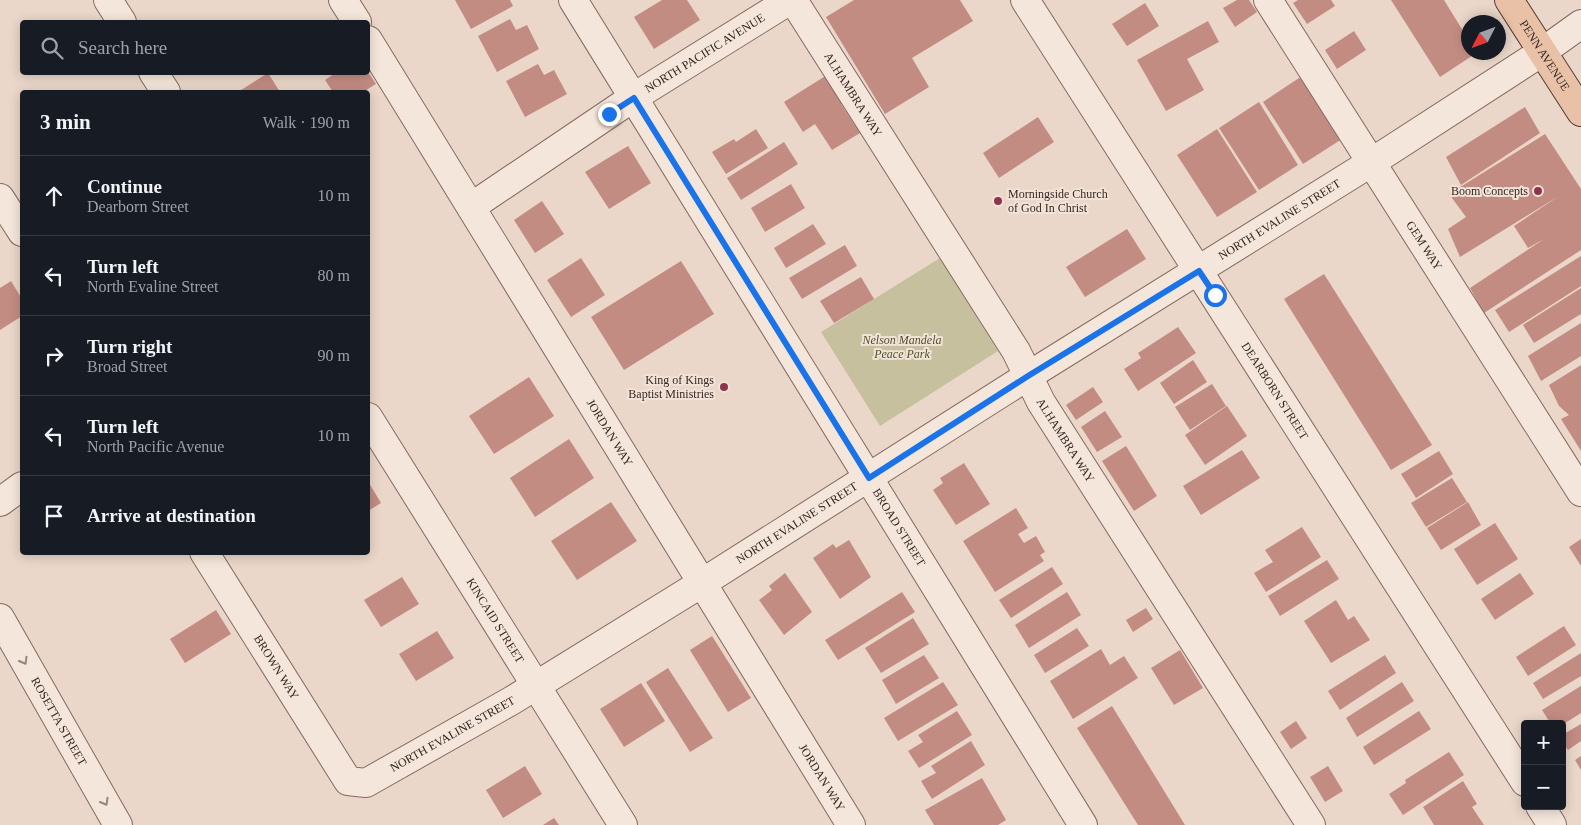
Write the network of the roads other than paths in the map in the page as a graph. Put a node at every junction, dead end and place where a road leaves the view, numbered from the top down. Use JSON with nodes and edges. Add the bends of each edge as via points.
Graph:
{"nodes":[{"id":1,"x":108,"y":0,"type":"edge"},
{"id":2,"x":343,"y":0,"type":"edge"},
{"id":3,"x":573,"y":0,"type":"edge"},
{"id":4,"x":792,"y":0,"type":"edge"},
{"id":5,"x":1025,"y":0,"type":"edge"},
{"id":6,"x":1268,"y":0,"type":"edge"},
{"id":7,"x":1509,"y":0,"type":"edge"},
{"id":8,"x":121,"y":20,"type":"edge"},
{"id":9,"x":356,"y":20,"type":"edge"},
{"id":10,"x":1581,"y":24,"type":"edge"},
{"id":11,"x":370,"y":43,"type":"edge"},
{"id":12,"x":1542,"y":52,"type":"junction"},
{"id":13,"x":155,"y":75,"type":"edge"},
{"id":14,"x":165,"y":90,"type":"edge"},
{"id":15,"x":634,"y":98,"type":"junction"},
{"id":16,"x":1581,"y":112,"type":"edge"},
{"id":17,"x":1372,"y":162,"type":"junction"},
{"id":18,"x":0,"y":198,"type":"edge"},
{"id":19,"x":471,"y":206,"type":"junction"},
{"id":20,"x":20,"y":229,"type":"edge"},
{"id":21,"x":1199,"y":271,"type":"junction"},
{"id":22,"x":1028,"y":376,"type":"junction"},
{"id":23,"x":370,"y":420,"type":"edge"},
{"id":24,"x":869,"y":478,"type":"junction"},
{"id":25,"x":20,"y":487,"type":"edge"},
{"id":26,"x":1581,"y":492,"type":"edge"},
{"id":27,"x":0,"y":502,"type":"edge"},
{"id":28,"x":206,"y":555,"type":"edge"},
{"id":29,"x":702,"y":583,"type":"junction"},
{"id":30,"x":0,"y":618,"type":"edge"},
{"id":31,"x":536,"y":686,"type":"junction"},
{"id":32,"x":1521,"y":776,"type":"edge"},
{"id":33,"x":348,"y":781,"type":"joint"},
{"id":34,"x":1543,"y":810,"type":"edge"},
{"id":35,"x":118,"y":825,"type":"edge"},
{"id":36,"x":623,"y":825,"type":"edge"},
{"id":37,"x":852,"y":825,"type":"edge"},
{"id":38,"x":1083,"y":825,"type":"edge"},
{"id":39,"x":1311,"y":825,"type":"edge"},
{"id":40,"x":1552,"y":825,"type":"edge"}],
"edges":[{"from":1,"to":8,"type":"street"},
{"from":2,"to":9,"type":"street"},
{"from":3,"to":15,"type":"street","name":"BROAD STREET"},
{"from":4,"to":15,"type":"street","name":"NORTH PACIFIC AVENUE"},
{"from":4,"to":22,"type":"street","name":"ALHAMBRA WAY","via":[[1016,351]]},
{"from":5,"to":21,"type":"street","name":"DEARBORN STREET"},
{"from":6,"to":17,"type":"street","name":"GEM WAY"},
{"from":7,"to":12,"type":"main road","name":"PENN AVENUE"},
{"from":10,"to":12,"type":"street","name":"NORTH EVALINE STREET"},
{"from":11,"to":19,"type":"street","name":"JORDAN WAY"},
{"from":12,"to":16,"type":"main road","name":"PENN AVENUE"},
{"from":12,"to":17,"type":"street","name":"NORTH EVALINE STREET"},
{"from":13,"to":14,"type":"street"},
{"from":15,"to":19,"type":"street","name":"NORTH PACIFIC AVENUE"},
{"from":15,"to":24,"type":"street","name":"BROAD STREET"},
{"from":17,"to":21,"type":"street","name":"NORTH EVALINE STREET"},
{"from":17,"to":26,"type":"street","name":"GEM WAY"},
{"from":18,"to":20,"type":"street"},
{"from":19,"to":29,"type":"street","name":"JORDAN WAY"},
{"from":21,"to":22,"type":"street","name":"NORTH EVALINE STREET"},
{"from":21,"to":32,"type":"street","name":"DEARBORN STREET"},
{"from":22,"to":24,"type":"street","name":"NORTH EVALINE STREET"},
{"from":22,"to":39,"type":"street","name":"ALHAMBRA WAY","via":[[1041,402]]},
{"from":23,"to":31,"type":"street","name":"KINCAID STREET"},
{"from":24,"to":29,"type":"street","name":"NORTH EVALINE STREET"},
{"from":24,"to":38,"type":"street","name":"BROAD STREET"},
{"from":25,"to":27,"type":"street"},
{"from":28,"to":33,"type":"street","name":"BROWN WAY"},
{"from":29,"to":31,"type":"street","name":"NORTH EVALINE STREET"},
{"from":29,"to":37,"type":"street","name":"JORDAN WAY"},
{"from":30,"to":35,"type":"street","name":"ROSETTA STREET","one_way":true},
{"from":31,"to":33,"type":"street","name":"NORTH EVALINE STREET","via":[[366,782]]},
{"from":31,"to":36,"type":"street","name":"KINCAID STREET"},
{"from":34,"to":40,"type":"street"}]}
